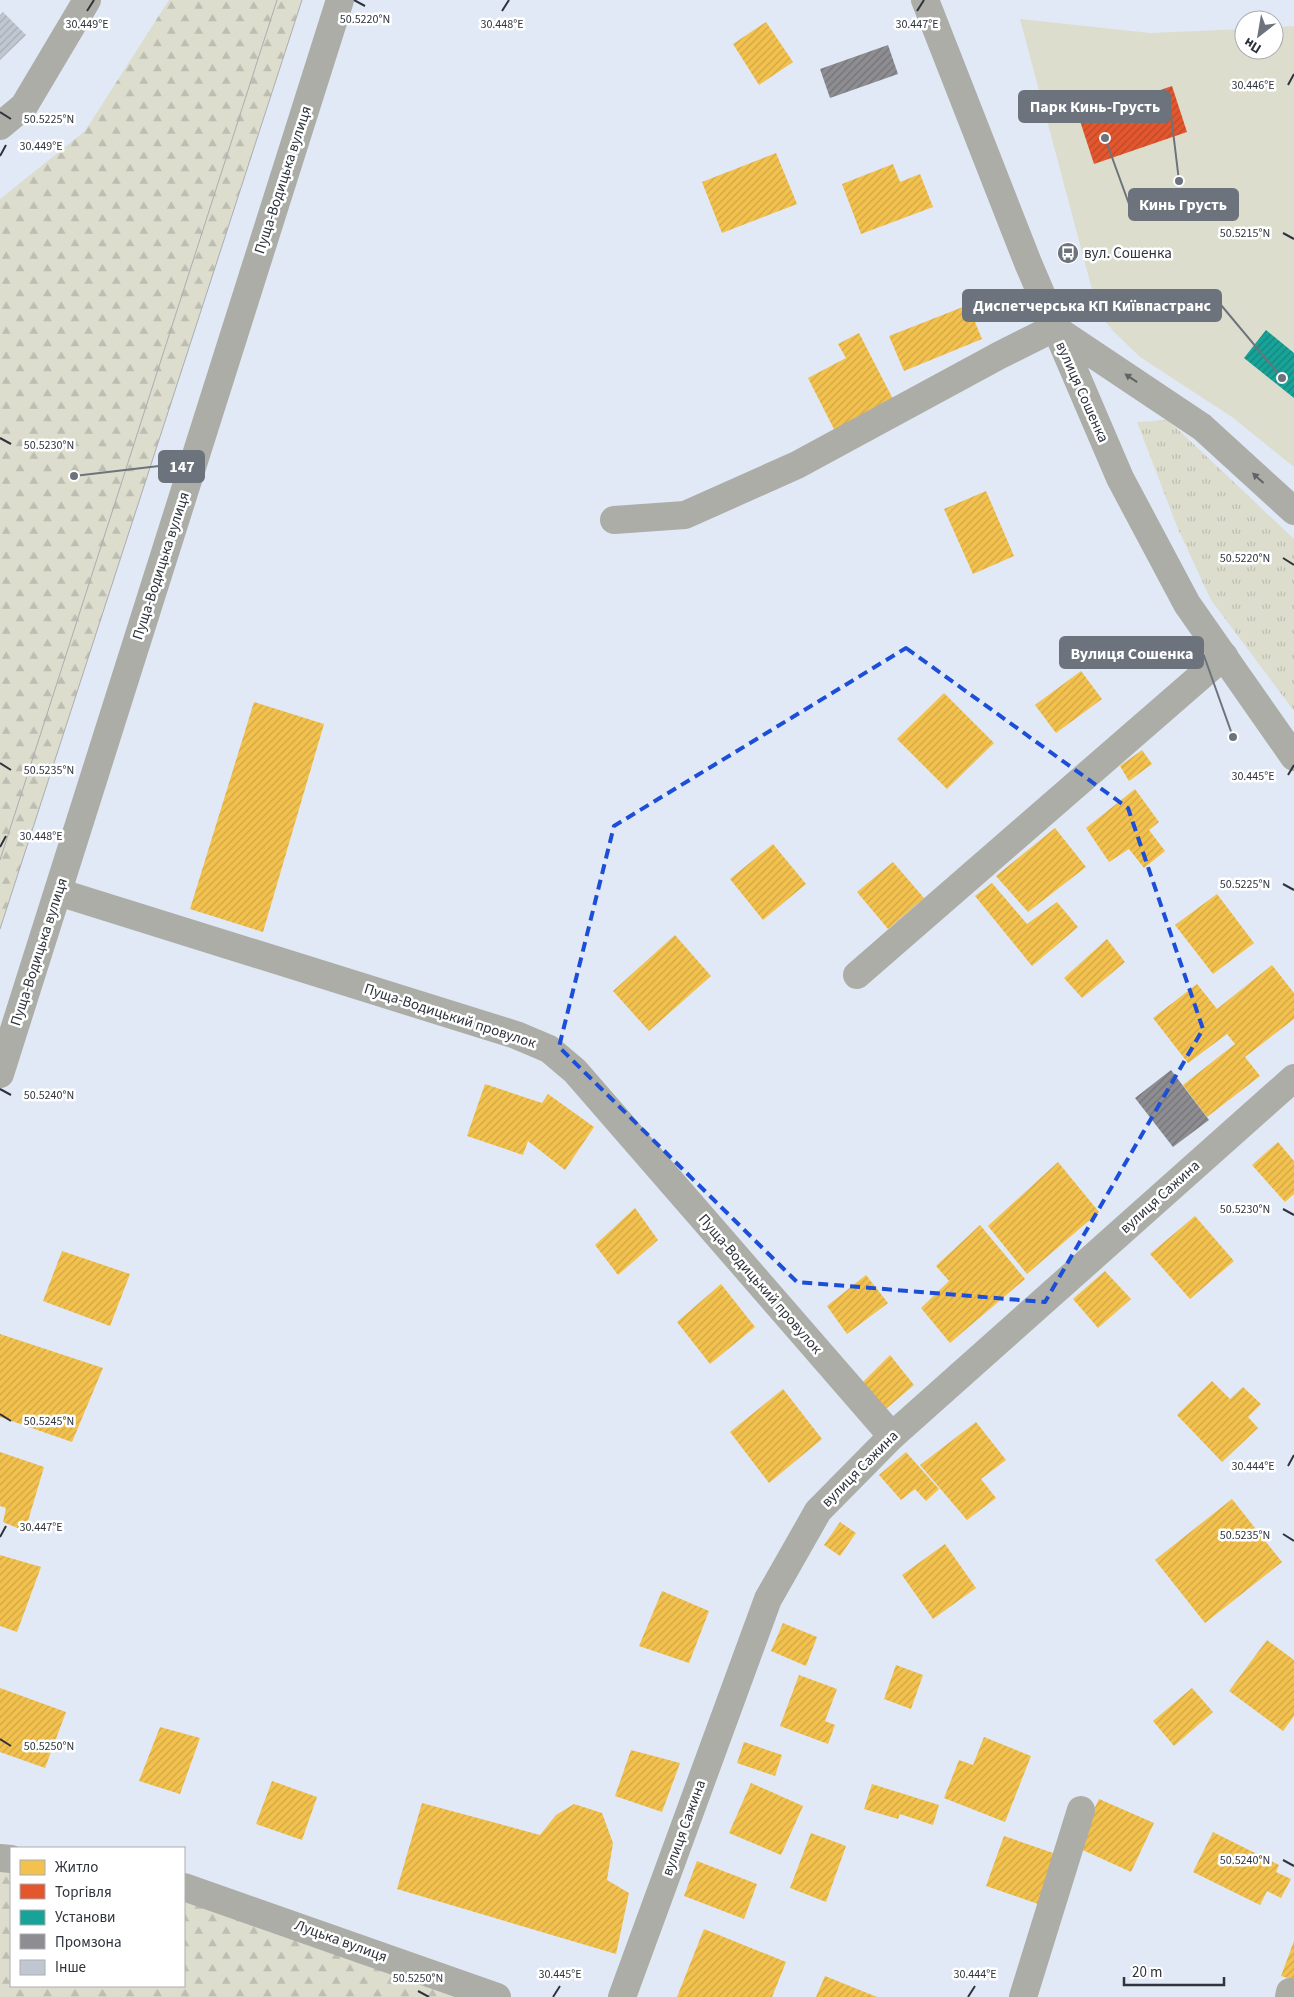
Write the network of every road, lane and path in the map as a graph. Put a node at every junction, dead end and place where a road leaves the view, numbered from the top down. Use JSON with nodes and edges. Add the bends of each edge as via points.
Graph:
{"nodes":[{"id":1,"x":87,"y":0,"type":"edge"},
{"id":2,"x":340,"y":0,"type":"edge"},
{"id":3,"x":925,"y":0,"type":"edge"},
{"id":4,"x":0,"y":126,"type":"edge"},
{"id":5,"x":1054,"y":328,"type":"junction"},
{"id":6,"x":1294,"y":511,"type":"edge"},
{"id":7,"x":614,"y":520,"type":"dead end"},
{"id":8,"x":1224,"y":656,"type":"junction"},
{"id":9,"x":1294,"y":757,"type":"edge"},
{"id":10,"x":58,"y":892,"type":"junction"},
{"id":11,"x":858,"y":974,"type":"dead end"},
{"id":12,"x":0,"y":1074,"type":"edge"},
{"id":13,"x":1294,"y":1078,"type":"edge"},
{"id":14,"x":892,"y":1436,"type":"junction"},
{"id":15,"x":1081,"y":1810,"type":"dead end"},
{"id":16,"x":185,"y":1887,"type":"edge"},
{"id":17,"x":497,"y":1997,"type":"edge"},
{"id":18,"x":622,"y":1997,"type":"edge"},
{"id":19,"x":1023,"y":1997,"type":"edge"}],
"edges":[{"from":1,"to":4,"type":"street","via":[[24,106]]},
{"from":2,"to":10,"type":"street","name":"Пуща-Водицька вулиця"},
{"from":3,"to":5,"type":"street","name":"вулиця Сошенка"},
{"from":6,"to":5,"type":"street","one_way":true,"via":[[1202,427]]},
{"from":5,"to":7,"type":"street","via":[[797,465],[685,515]]},
{"from":5,"to":8,"type":"street","name":"вулиця Сошенка","via":[[1120,478],[1187,604]]},
{"from":8,"to":9,"type":"street","name":"вулиця Сошенка"},
{"from":8,"to":11,"type":"street"},
{"from":10,"to":12,"type":"street","name":"Пуща-Водицька вулиця"},
{"from":10,"to":14,"type":"street","name":"Пуща-Водицький провулок","via":[[516,1035],[549,1049],[575,1070]]},
{"from":13,"to":14,"type":"street","name":"вулиця Сажина"},
{"from":14,"to":18,"type":"street","name":"вулиця Сажина","via":[[818,1511],[768,1599]]},
{"from":15,"to":19,"type":"street"},
{"from":16,"to":17,"type":"street","name":"Луцька вулиця"}]}
